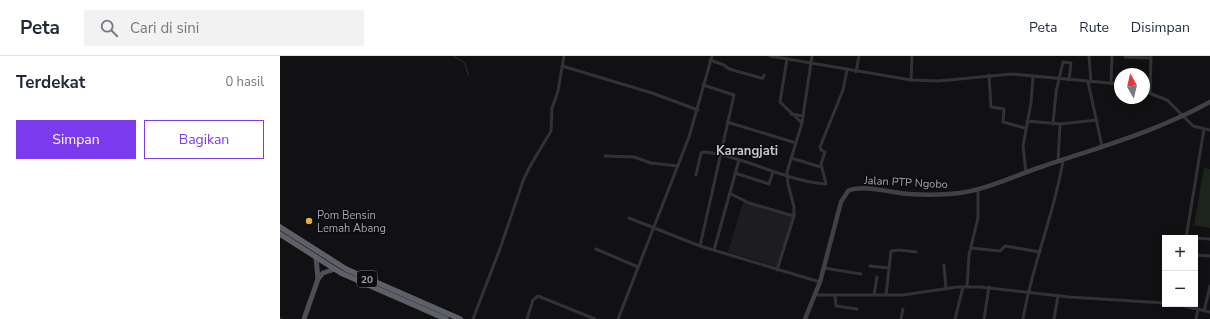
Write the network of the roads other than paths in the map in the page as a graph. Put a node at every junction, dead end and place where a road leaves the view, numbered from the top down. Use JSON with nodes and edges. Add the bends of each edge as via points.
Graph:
{"nodes":[{"id":1,"x":564,"y":56,"type":"edge"},
{"id":2,"x":770,"y":56,"type":"edge"},
{"id":3,"x":812,"y":56,"type":"edge"},
{"id":4,"x":859,"y":56,"type":"edge"},
{"id":5,"x":912,"y":56,"type":"edge"},
{"id":6,"x":1089,"y":56,"type":"edge"},
{"id":7,"x":1112,"y":56,"type":"edge"},
{"id":8,"x":1125,"y":57,"type":"dead end"},
{"id":9,"x":1136,"y":57,"type":"edge"},
{"id":10,"x":1151,"y":57,"type":"edge"},
{"id":11,"x":711,"y":58,"type":"edge"},
{"id":12,"x":786,"y":58,"type":"edge"},
{"id":13,"x":810,"y":62,"type":"junction"},
{"id":14,"x":562,"y":66,"type":"junction"},
{"id":15,"x":847,"y":70,"type":"junction"},
{"id":16,"x":856,"y":72,"type":"junction"},
{"id":17,"x":764,"y":75,"type":"dead end"},
{"id":18,"x":989,"y":75,"type":"junction"},
{"id":19,"x":1034,"y":76,"type":"junction"},
{"id":20,"x":1059,"y":79,"type":"junction"},
{"id":21,"x":911,"y":80,"type":"junction"},
{"id":22,"x":1069,"y":80,"type":"junction"},
{"id":23,"x":1089,"y":82,"type":"junction"},
{"id":24,"x":1111,"y":84,"type":"joint"},
{"id":25,"x":703,"y":85,"type":"junction"},
{"id":26,"x":1150,"y":93,"type":"joint"},
{"id":27,"x":1210,"y":102,"type":"edge"},
{"id":28,"x":698,"y":110,"type":"junction"},
{"id":29,"x":791,"y":114,"type":"junction"},
{"id":30,"x":803,"y":116,"type":"junction"},
{"id":31,"x":1182,"y":116,"type":"junction"},
{"id":32,"x":1097,"y":120,"type":"junction"},
{"id":33,"x":1027,"y":121,"type":"junction"},
{"id":34,"x":727,"y":122,"type":"junction"},
{"id":35,"x":802,"y":124,"type":"junction"},
{"id":36,"x":1053,"y":124,"type":"junction"},
{"id":37,"x":1060,"y":124,"type":"junction"},
{"id":38,"x":1026,"y":128,"type":"junction"},
{"id":39,"x":1204,"y":129,"type":"junction"},
{"id":40,"x":1210,"y":130,"type":"edge"},
{"id":41,"x":796,"y":143,"type":"junction"},
{"id":42,"x":1102,"y":146,"type":"junction"},
{"id":43,"x":605,"y":156,"type":"dead end"},
{"id":44,"x":720,"y":156,"type":"junction"},
{"id":45,"x":791,"y":158,"type":"junction"},
{"id":46,"x":739,"y":160,"type":"junction"},
{"id":47,"x":1061,"y":162,"type":"junction"},
{"id":48,"x":678,"y":166,"type":"junction"},
{"id":49,"x":821,"y":167,"type":"junction"},
{"id":50,"x":773,"y":172,"type":"junction"},
{"id":51,"x":736,"y":173,"type":"junction"},
{"id":52,"x":1026,"y":173,"type":"junction"},
{"id":53,"x":696,"y":175,"type":"dead end"},
{"id":54,"x":786,"y":177,"type":"junction"},
{"id":55,"x":978,"y":190,"type":"junction"},
{"id":56,"x":731,"y":194,"type":"junction"},
{"id":57,"x":794,"y":216,"type":"junction"},
{"id":58,"x":629,"y":218,"type":"dead end"},
{"id":59,"x":280,"y":227,"type":"edge"},
{"id":60,"x":654,"y":228,"type":"junction"},
{"id":61,"x":280,"y":234,"type":"edge"},
{"id":62,"x":1186,"y":235,"type":"edge"},
{"id":63,"x":1198,"y":238,"type":"edge"},
{"id":64,"x":1210,"y":239,"type":"edge"},
{"id":65,"x":700,"y":246,"type":"junction"},
{"id":66,"x":971,"y":248,"type":"junction"},
{"id":67,"x":596,"y":249,"type":"dead end"},
{"id":68,"x":714,"y":250,"type":"junction"},
{"id":69,"x":916,"y":252,"type":"dead end"},
{"id":70,"x":1040,"y":252,"type":"junction"},
{"id":71,"x":1198,"y":255,"type":"edge"},
{"id":72,"x":1210,"y":256,"type":"edge"},
{"id":73,"x":316,"y":258,"type":"junction"},
{"id":74,"x":944,"y":265,"type":"dead end"},
{"id":75,"x":870,"y":266,"type":"dead end"},
{"id":76,"x":638,"y":267,"type":"junction"},
{"id":77,"x":824,"y":268,"type":"junction"},
{"id":78,"x":890,"y":268,"type":"junction"},
{"id":79,"x":335,"y":269,"type":"junction"},
{"id":80,"x":777,"y":270,"type":"junction"},
{"id":81,"x":861,"y":274,"type":"dead end"},
{"id":82,"x":877,"y":277,"type":"dead end"},
{"id":83,"x":318,"y":279,"type":"junction"},
{"id":84,"x":820,"y":282,"type":"junction"},
{"id":85,"x":1210,"y":286,"type":"edge"},
{"id":86,"x":963,"y":287,"type":"junction"},
{"id":87,"x":967,"y":287,"type":"junction"},
{"id":88,"x":989,"y":287,"type":"junction"},
{"id":89,"x":946,"y":289,"type":"junction"},
{"id":90,"x":1028,"y":293,"type":"junction"},
{"id":91,"x":816,"y":295,"type":"junction"},
{"id":92,"x":874,"y":295,"type":"junction"},
{"id":93,"x":886,"y":295,"type":"junction"},
{"id":94,"x":836,"y":296,"type":"junction"},
{"id":95,"x":1058,"y":296,"type":"junction"},
{"id":96,"x":1162,"y":303,"type":"edge"},
{"id":97,"x":1189,"y":307,"type":"edge"},
{"id":98,"x":857,"y":309,"type":"dead end"},
{"id":99,"x":903,"y":309,"type":"dead end"},
{"id":100,"x":1198,"y":309,"type":"junction"},
{"id":101,"x":1204,"y":311,"type":"junction"},
{"id":102,"x":1210,"y":312,"type":"edge"},
{"id":103,"x":304,"y":319,"type":"edge"},
{"id":104,"x":446,"y":319,"type":"edge"},
{"id":105,"x":460,"y":319,"type":"edge"},
{"id":106,"x":473,"y":319,"type":"edge"},
{"id":107,"x":526,"y":319,"type":"edge"},
{"id":108,"x":595,"y":319,"type":"edge"},
{"id":109,"x":618,"y":319,"type":"edge"},
{"id":110,"x":805,"y":319,"type":"edge"},
{"id":111,"x":901,"y":319,"type":"edge"},
{"id":112,"x":955,"y":319,"type":"edge"},
{"id":113,"x":984,"y":319,"type":"edge"},
{"id":114,"x":1023,"y":319,"type":"edge"},
{"id":115,"x":1054,"y":319,"type":"edge"},
{"id":116,"x":1196,"y":319,"type":"edge"}],
"edges":[{"from":1,"to":14,"type":"street"},
{"from":2,"to":12,"type":"street"},
{"from":3,"to":13,"type":"street"},
{"from":4,"to":16,"type":"street"},
{"from":5,"to":21,"type":"street"},
{"from":6,"to":23,"type":"street"},
{"from":7,"to":24,"type":"street"},
{"from":8,"to":9,"type":"street"},
{"from":9,"to":10,"type":"street"},
{"from":10,"to":26,"type":"street"},
{"from":11,"to":17,"type":"street","via":[[728,69],[761,78]]},
{"from":11,"to":25,"type":"street"},
{"from":12,"to":13,"type":"street"},
{"from":12,"to":29,"type":"street","via":[[780,102]]},
{"from":13,"to":15,"type":"street"},
{"from":13,"to":30,"type":"street"},
{"from":14,"to":28,"type":"street","via":[[652,93]]},
{"from":14,"to":106,"type":"street","via":[[552,108],[550,131],[529,168]]},
{"from":15,"to":16,"type":"street"},
{"from":15,"to":49,"type":"street","via":[[843,90],[820,147],[825,152]]},
{"from":16,"to":21,"type":"street"},
{"from":18,"to":19,"type":"street"},
{"from":18,"to":21,"type":"street","via":[[938,81]]},
{"from":18,"to":38,"type":"street","via":[[991,107],[1004,109],[1003,122]]},
{"from":19,"to":20,"type":"street"},
{"from":19,"to":33,"type":"street"},
{"from":20,"to":22,"type":"street"},
{"from":20,"to":22,"type":"street","via":[[1063,62],[1071,63]]},
{"from":20,"to":36,"type":"street"},
{"from":22,"to":23,"type":"street"},
{"from":23,"to":24,"type":"street"},
{"from":23,"to":32,"type":"street"},
{"from":25,"to":28,"type":"street"},
{"from":25,"to":34,"type":"street","via":[[734,94]]},
{"from":26,"to":31,"type":"street","via":[[1167,100]]},
{"from":27,"to":31,"type":"main road","name":"Jalan PTP Ngobo"},
{"from":28,"to":48,"type":"street"},
{"from":29,"to":30,"type":"street"},
{"from":29,"to":35,"type":"street"},
{"from":30,"to":35,"type":"street"},
{"from":31,"to":39,"type":"street","via":[[1193,126]]},
{"from":31,"to":42,"type":"main road","name":"Jalan PTP Ngobo"},
{"from":32,"to":37,"type":"street"},
{"from":32,"to":42,"type":"street"},
{"from":33,"to":36,"type":"street"},
{"from":33,"to":38,"type":"street"},
{"from":34,"to":41,"type":"street"},
{"from":34,"to":44,"type":"street"},
{"from":35,"to":41,"type":"street"},
{"from":36,"to":37,"type":"street"},
{"from":37,"to":47,"type":"street"},
{"from":38,"to":52,"type":"street","via":[[1023,146]]},
{"from":39,"to":40,"type":"street"},
{"from":39,"to":62,"type":"street"},
{"from":41,"to":45,"type":"street"},
{"from":42,"to":47,"type":"main road","name":"Jalan PTP Ngobo"},
{"from":43,"to":48,"type":"street","via":[[634,157],[651,163]]},
{"from":44,"to":46,"type":"street"},
{"from":44,"to":53,"type":"street","via":[[701,153]]},
{"from":44,"to":65,"type":"street"},
{"from":45,"to":49,"type":"street"},
{"from":45,"to":54,"type":"street"},
{"from":46,"to":50,"type":"street"},
{"from":46,"to":51,"type":"street"},
{"from":47,"to":52,"type":"main road","name":"Jalan PTP Ngobo"},
{"from":47,"to":70,"type":"street"},
{"from":48,"to":60,"type":"street"},
{"from":49,"to":54,"type":"street","via":[[826,184]]},
{"from":50,"to":51,"type":"street","via":[[768,184]]},
{"from":50,"to":54,"type":"street"},
{"from":51,"to":56,"type":"street"},
{"from":52,"to":55,"type":"main road","name":"Jalan PTP Ngobo"},
{"from":54,"to":57,"type":"street"},
{"from":55,"to":66,"type":"street","via":[[977,225]]},
{"from":55,"to":77,"type":"main road","name":"Jalan PTP Ngobo","via":[[939,194],[864,189],[848,191],[839,207]]},
{"from":56,"to":57,"type":"street","via":[[749,203]]},
{"from":56,"to":68,"type":"street"},
{"from":57,"to":80,"type":"street"},
{"from":58,"to":60,"type":"street"},
{"from":59,"to":105,"type":"highway","number":"20","via":[[346,270]]},
{"from":60,"to":65,"type":"street"},
{"from":60,"to":76,"type":"street"},
{"from":61,"to":73,"type":"highway","number":"20"},
{"from":63,"to":64,"type":"street"},
{"from":65,"to":68,"type":"street"},
{"from":66,"to":70,"type":"street","via":[[1000,251],[1005,246]]},
{"from":66,"to":87,"type":"street"},
{"from":67,"to":76,"type":"street"},
{"from":68,"to":80,"type":"street"},
{"from":69,"to":78,"type":"street","via":[[893,250]]},
{"from":70,"to":90,"type":"street","via":[[1034,264]]},
{"from":71,"to":72,"type":"street"},
{"from":73,"to":79,"type":"highway","number":"20"},
{"from":73,"to":83,"type":"main road"},
{"from":74,"to":89,"type":"street"},
{"from":75,"to":78,"type":"street"},
{"from":76,"to":109,"type":"street"},
{"from":77,"to":81,"type":"street"},
{"from":77,"to":84,"type":"main road","name":"Jalan PTP Ngobo"},
{"from":78,"to":93,"type":"street"},
{"from":79,"to":83,"type":"main road","via":[[323,273]]},
{"from":79,"to":104,"type":"highway","number":"20"},
{"from":80,"to":84,"type":"street"},
{"from":82,"to":92,"type":"street"},
{"from":83,"to":103,"type":"main road"},
{"from":84,"to":91,"type":"main road","name":"Jalan PTP Ngobo"},
{"from":85,"to":101,"type":"street"},
{"from":86,"to":87,"type":"street"},
{"from":86,"to":89,"type":"street"},
{"from":86,"to":112,"type":"street"},
{"from":87,"to":88,"type":"street"},
{"from":88,"to":90,"type":"street"},
{"from":88,"to":113,"type":"street"},
{"from":89,"to":93,"type":"street"},
{"from":90,"to":95,"type":"street"},
{"from":90,"to":114,"type":"street"},
{"from":91,"to":94,"type":"street"},
{"from":91,"to":110,"type":"main road","name":"Jalan PTP Ngobo"},
{"from":92,"to":93,"type":"street"},
{"from":92,"to":94,"type":"street"},
{"from":94,"to":98,"type":"street","via":[[836,306]]},
{"from":95,"to":96,"type":"street"},
{"from":95,"to":115,"type":"street"},
{"from":97,"to":100,"type":"street"},
{"from":99,"to":111,"type":"street"},
{"from":100,"to":101,"type":"street"},
{"from":100,"to":116,"type":"street"},
{"from":101,"to":102,"type":"street"},
{"from":107,"to":108,"type":"street","via":[[533,300],[538,296]]}]}
